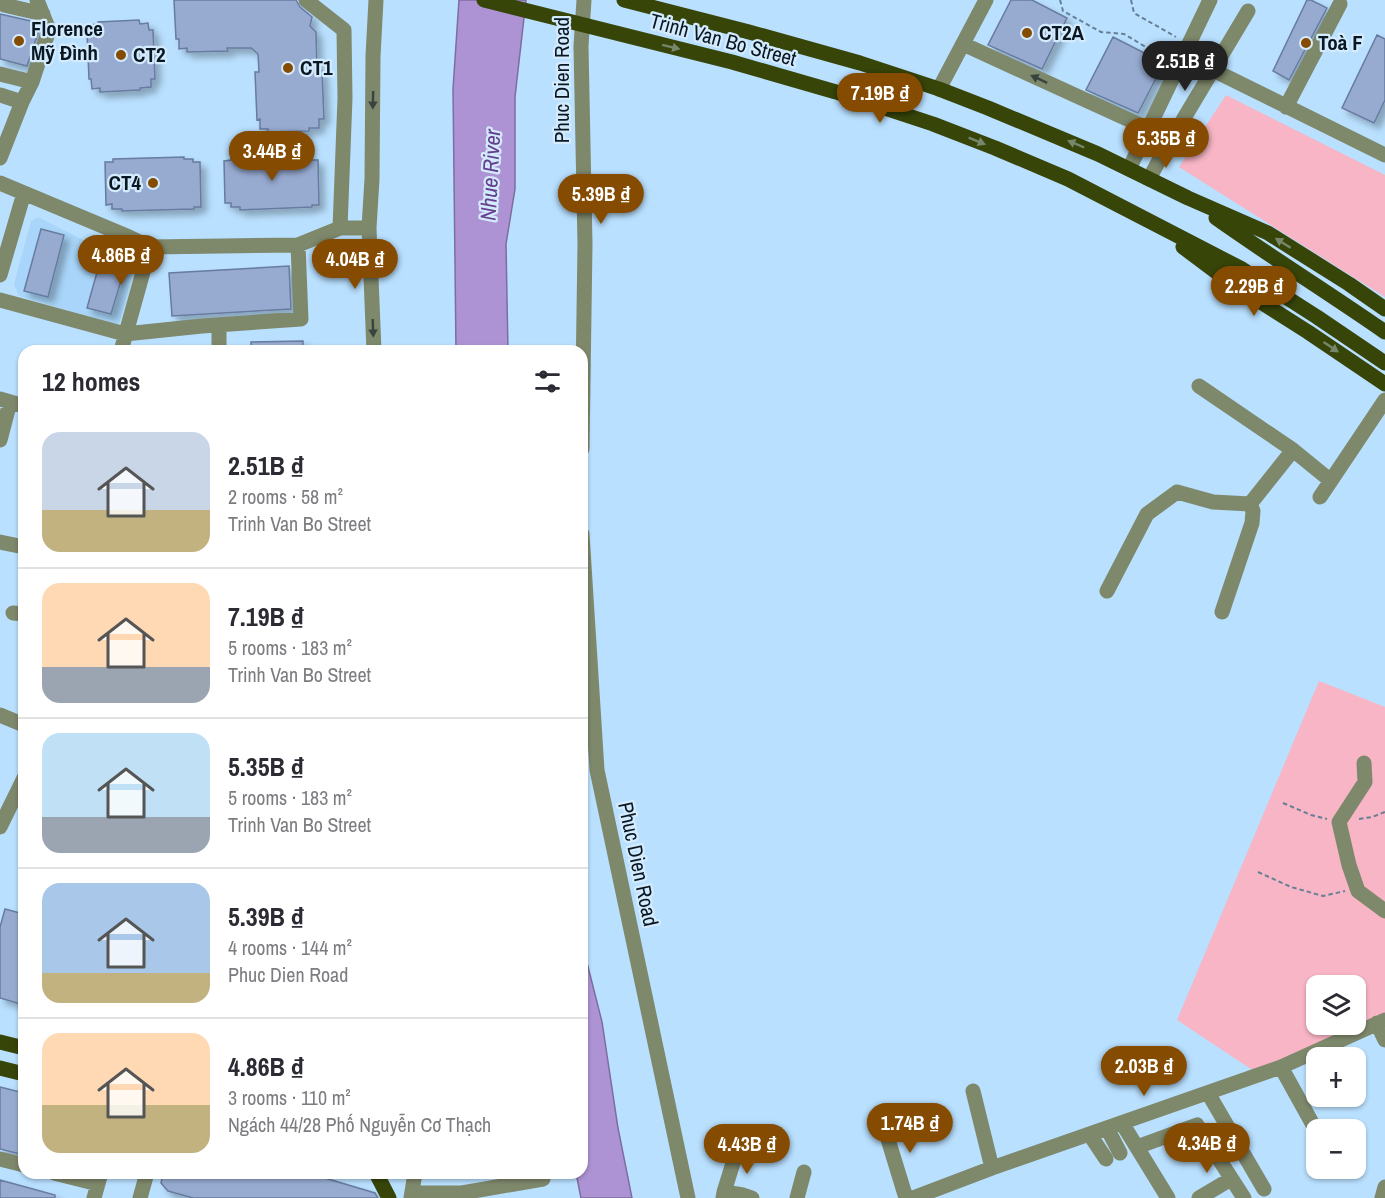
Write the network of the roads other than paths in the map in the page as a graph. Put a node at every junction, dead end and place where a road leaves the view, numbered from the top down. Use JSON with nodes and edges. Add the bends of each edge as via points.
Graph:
{"nodes":[{"id":1,"x":306,"y":0,"type":"edge"},
{"id":2,"x":376,"y":0,"type":"edge"},
{"id":3,"x":484,"y":0,"type":"edge"},
{"id":4,"x":584,"y":0,"type":"edge"},
{"id":5,"x":624,"y":0,"type":"edge"},
{"id":6,"x":986,"y":0,"type":"edge"},
{"id":7,"x":1210,"y":0,"type":"edge"},
{"id":8,"x":1340,"y":4,"type":"dead end"},
{"id":9,"x":4,"y":5,"type":"dead end"},
{"id":10,"x":40,"y":7,"type":"edge"},
{"id":11,"x":1248,"y":11,"type":"dead end"},
{"id":12,"x":581,"y":25,"type":"junction"},
{"id":13,"x":963,"y":44,"type":"junction"},
{"id":14,"x":345,"y":59,"type":"junction"},
{"id":15,"x":373,"y":60,"type":"junction"},
{"id":16,"x":1213,"y":70,"type":"junction"},
{"id":17,"x":0,"y":74,"type":"edge"},
{"id":18,"x":32,"y":82,"type":"junction"},
{"id":19,"x":939,"y":89,"type":"junction"},
{"id":20,"x":0,"y":95,"type":"edge"},
{"id":21,"x":22,"y":102,"type":"junction"},
{"id":22,"x":1286,"y":106,"type":"junction"},
{"id":23,"x":1149,"y":129,"type":"junction"},
{"id":24,"x":1384,"y":152,"type":"edge"},
{"id":25,"x":0,"y":158,"type":"edge"},
{"id":26,"x":1129,"y":169,"type":"junction"},
{"id":27,"x":1149,"y":179,"type":"junction"},
{"id":28,"x":0,"y":183,"type":"edge"},
{"id":29,"x":24,"y":193,"type":"junction"},
{"id":30,"x":1188,"y":198,"type":"junction"},
{"id":31,"x":1145,"y":218,"type":"junction"},
{"id":32,"x":340,"y":228,"type":"junction"},
{"id":33,"x":369,"y":228,"type":"junction"},
{"id":34,"x":298,"y":245,"type":"junction"},
{"id":35,"x":150,"y":247,"type":"junction"},
{"id":36,"x":0,"y":276,"type":"edge"},
{"id":37,"x":0,"y":300,"type":"edge"},
{"id":38,"x":1385,"y":309,"type":"edge"},
{"id":39,"x":219,"y":326,"type":"junction"},
{"id":40,"x":1385,"y":332,"type":"edge"},
{"id":41,"x":125,"y":334,"type":"junction"},
{"id":42,"x":122,"y":345,"type":"edge"},
{"id":43,"x":219,"y":345,"type":"edge"},
{"id":44,"x":374,"y":345,"type":"edge"},
{"id":45,"x":584,"y":345,"type":"edge"},
{"id":46,"x":1385,"y":363,"type":"edge"},
{"id":47,"x":1385,"y":384,"type":"edge"},
{"id":48,"x":1199,"y":386,"type":"dead end"},
{"id":49,"x":1385,"y":400,"type":"edge"},
{"id":50,"x":11,"y":402,"type":"edge"},
{"id":51,"x":0,"y":440,"type":"edge"},
{"id":52,"x":1293,"y":450,"type":"junction"},
{"id":53,"x":1331,"y":481,"type":"junction"},
{"id":54,"x":1320,"y":497,"type":"dead end"},
{"id":55,"x":1250,"y":504,"type":"junction"},
{"id":56,"x":0,"y":542,"type":"edge"},
{"id":57,"x":18,"y":546,"type":"edge"},
{"id":58,"x":1107,"y":591,"type":"dead end"},
{"id":59,"x":1222,"y":612,"type":"dead end"},
{"id":60,"x":588,"y":628,"type":"edge"},
{"id":61,"x":0,"y":715,"type":"edge"},
{"id":62,"x":18,"y":722,"type":"edge"},
{"id":63,"x":1364,"y":763,"type":"dead end"},
{"id":64,"x":18,"y":790,"type":"edge"},
{"id":65,"x":0,"y":827,"type":"edge"},
{"id":66,"x":1385,"y":911,"type":"edge"},
{"id":67,"x":1381,"y":1021,"type":"edge"},
{"id":68,"x":1385,"y":1041,"type":"edge"},
{"id":69,"x":0,"y":1042,"type":"edge"},
{"id":70,"x":18,"y":1046,"type":"edge"},
{"id":71,"x":1281,"y":1067,"type":"junction"},
{"id":72,"x":0,"y":1068,"type":"edge"},
{"id":73,"x":18,"y":1072,"type":"edge"},
{"id":74,"x":974,"y":1091,"type":"dead end"},
{"id":75,"x":1208,"y":1093,"type":"junction"},
{"id":76,"x":930,"y":1118,"type":"dead end"},
{"id":77,"x":1310,"y":1119,"type":"edge"},
{"id":78,"x":1122,"y":1123,"type":"junction"},
{"id":79,"x":1107,"y":1128,"type":"junction"},
{"id":80,"x":1090,"y":1135,"type":"junction"},
{"id":81,"x":738,"y":1147,"type":"dead end"},
{"id":82,"x":1137,"y":1147,"type":"junction"},
{"id":83,"x":0,"y":1159,"type":"edge"},
{"id":84,"x":18,"y":1164,"type":"edge"},
{"id":85,"x":992,"y":1168,"type":"junction"},
{"id":86,"x":804,"y":1172,"type":"dead end"},
{"id":87,"x":76,"y":1179,"type":"edge"},
{"id":88,"x":145,"y":1179,"type":"edge"},
{"id":89,"x":379,"y":1179,"type":"edge"},
{"id":90,"x":413,"y":1179,"type":"edge"},
{"id":91,"x":543,"y":1179,"type":"dead end"},
{"id":92,"x":1232,"y":1179,"type":"junction"},
{"id":93,"x":98,"y":1185,"type":"edge"},
{"id":94,"x":1385,"y":1187,"type":"edge"},
{"id":95,"x":1264,"y":1189,"type":"dead end"},
{"id":96,"x":503,"y":1192,"type":"edge"},
{"id":97,"x":411,"y":1195,"type":"edge"},
{"id":98,"x":463,"y":1195,"type":"edge"},
{"id":99,"x":723,"y":1195,"type":"edge"},
{"id":100,"x":140,"y":1198,"type":"edge"},
{"id":101,"x":389,"y":1198,"type":"edge"},
{"id":102,"x":688,"y":1198,"type":"edge"},
{"id":103,"x":752,"y":1198,"type":"edge"},
{"id":104,"x":797,"y":1198,"type":"edge"},
{"id":105,"x":906,"y":1198,"type":"edge"},
{"id":106,"x":913,"y":1198,"type":"edge"},
{"id":107,"x":1168,"y":1198,"type":"edge"},
{"id":108,"x":1199,"y":1198,"type":"edge"},
{"id":109,"x":1244,"y":1198,"type":"edge"},
{"id":110,"x":1382,"y":1198,"type":"edge"}],
"edges":[{"from":1,"to":14,"type":"street","via":[[344,30]]},
{"from":2,"to":15,"type":"street"},
{"from":3,"to":12,"type":"main road","name":"Trinh Van Bo Street"},
{"from":4,"to":12,"type":"street","name":"Phuc Dien Road"},
{"from":5,"to":19,"type":"main road","name":"Trinh Van Bo Street","via":[[860,63]]},
{"from":6,"to":13,"type":"street"},
{"from":7,"to":23,"type":"street"},
{"from":8,"to":22,"type":"street"},
{"from":9,"to":10,"type":"street"},
{"from":10,"to":18,"type":"street","via":[[49,30]]},
{"from":11,"to":16,"type":"street"},
{"from":12,"to":31,"type":"main road","name":"Trinh Van Bo Street","one_way":true,"via":[[732,62],[933,124],[1068,179]]},
{"from":12,"to":45,"type":"street","name":"Phuc Dien Road"},
{"from":13,"to":19,"type":"street"},
{"from":23,"to":13,"type":"street","one_way":true},
{"from":14,"to":15,"type":"street"},
{"from":14,"to":32,"type":"street"},
{"from":15,"to":33,"type":"street","one_way":true},
{"from":16,"to":22,"type":"street"},
{"from":16,"to":27,"type":"street"},
{"from":17,"to":18,"type":"street"},
{"from":18,"to":21,"type":"street"},
{"from":26,"to":19,"type":"main road","name":"Trinh Van Bo Street","one_way":true},
{"from":20,"to":21,"type":"street"},
{"from":21,"to":25,"type":"street"},
{"from":22,"to":24,"type":"street"},
{"from":23,"to":26,"type":"street"},
{"from":26,"to":27,"type":"main road","name":"Trinh Van Bo Street"},
{"from":27,"to":30,"type":"main road","name":"Trinh Van Bo Street"},
{"from":28,"to":29,"type":"street"},
{"from":29,"to":35,"type":"street"},
{"from":29,"to":36,"type":"street"},
{"from":38,"to":30,"type":"main road","name":"Trinh Van Bo Street","one_way":true,"via":[[1268,233]]},
{"from":30,"to":40,"type":"main road","name":"Trinh Van Bo Street"},
{"from":31,"to":46,"type":"main road","name":"Trinh Van Bo Street","via":[[1242,269]]},
{"from":31,"to":47,"type":"main road","name":"Trinh Van Bo Street","one_way":true,"via":[[1231,283]]},
{"from":32,"to":33,"type":"street"},
{"from":32,"to":34,"type":"street"},
{"from":33,"to":44,"type":"street","one_way":true},
{"from":34,"to":35,"type":"street"},
{"from":34,"to":39,"type":"street","via":[[301,319]]},
{"from":35,"to":41,"type":"street"},
{"from":37,"to":41,"type":"street"},
{"from":39,"to":41,"type":"street"},
{"from":39,"to":43,"type":"street"},
{"from":41,"to":42,"type":"street"},
{"from":48,"to":52,"type":"street"},
{"from":49,"to":53,"type":"street"},
{"from":50,"to":51,"type":"street"},
{"from":52,"to":53,"type":"street"},
{"from":52,"to":55,"type":"street"},
{"from":53,"to":54,"type":"street"},
{"from":55,"to":58,"type":"street","via":[[1213,502],[1177,492],[1147,514]]},
{"from":55,"to":59,"type":"street","via":[[1252,523]]},
{"from":56,"to":57,"type":"street"},
{"from":60,"to":102,"type":"street","name":"Phuc Dien Road","via":[[597,770]]},
{"from":61,"to":62,"type":"street"},
{"from":63,"to":66,"type":"street","via":[[1365,782],[1339,822],[1358,891]]},
{"from":64,"to":65,"type":"street"},
{"from":67,"to":68,"type":"street"},
{"from":67,"to":71,"type":"street"},
{"from":69,"to":70,"type":"main road"},
{"from":71,"to":75,"type":"street"},
{"from":71,"to":77,"type":"street"},
{"from":72,"to":73,"type":"main road"},
{"from":74,"to":85,"type":"street"},
{"from":75,"to":78,"type":"street"},
{"from":75,"to":95,"type":"street"},
{"from":76,"to":105,"type":"street","via":[[887,1136]]},
{"from":78,"to":79,"type":"street"},
{"from":78,"to":82,"type":"street"},
{"from":79,"to":80,"type":"street"},
{"from":79,"to":80,"type":"street","via":[[1113,1156]]},
{"from":80,"to":85,"type":"street"},
{"from":81,"to":99,"type":"street"},
{"from":82,"to":92,"type":"street","via":[[1197,1125]]},
{"from":82,"to":107,"type":"street"},
{"from":83,"to":84,"type":"street"},
{"from":85,"to":106,"type":"street"},
{"from":86,"to":104,"type":"street"},
{"from":87,"to":93,"type":"street"},
{"from":88,"to":100,"type":"street"},
{"from":89,"to":101,"type":"main road"},
{"from":90,"to":97,"type":"street"},
{"from":91,"to":96,"type":"street"},
{"from":92,"to":108,"type":"street"},
{"from":92,"to":109,"type":"street"},
{"from":94,"to":110,"type":"street"},
{"from":96,"to":98,"type":"street"},
{"from":97,"to":98,"type":"street"},
{"from":99,"to":103,"type":"street"}]}
